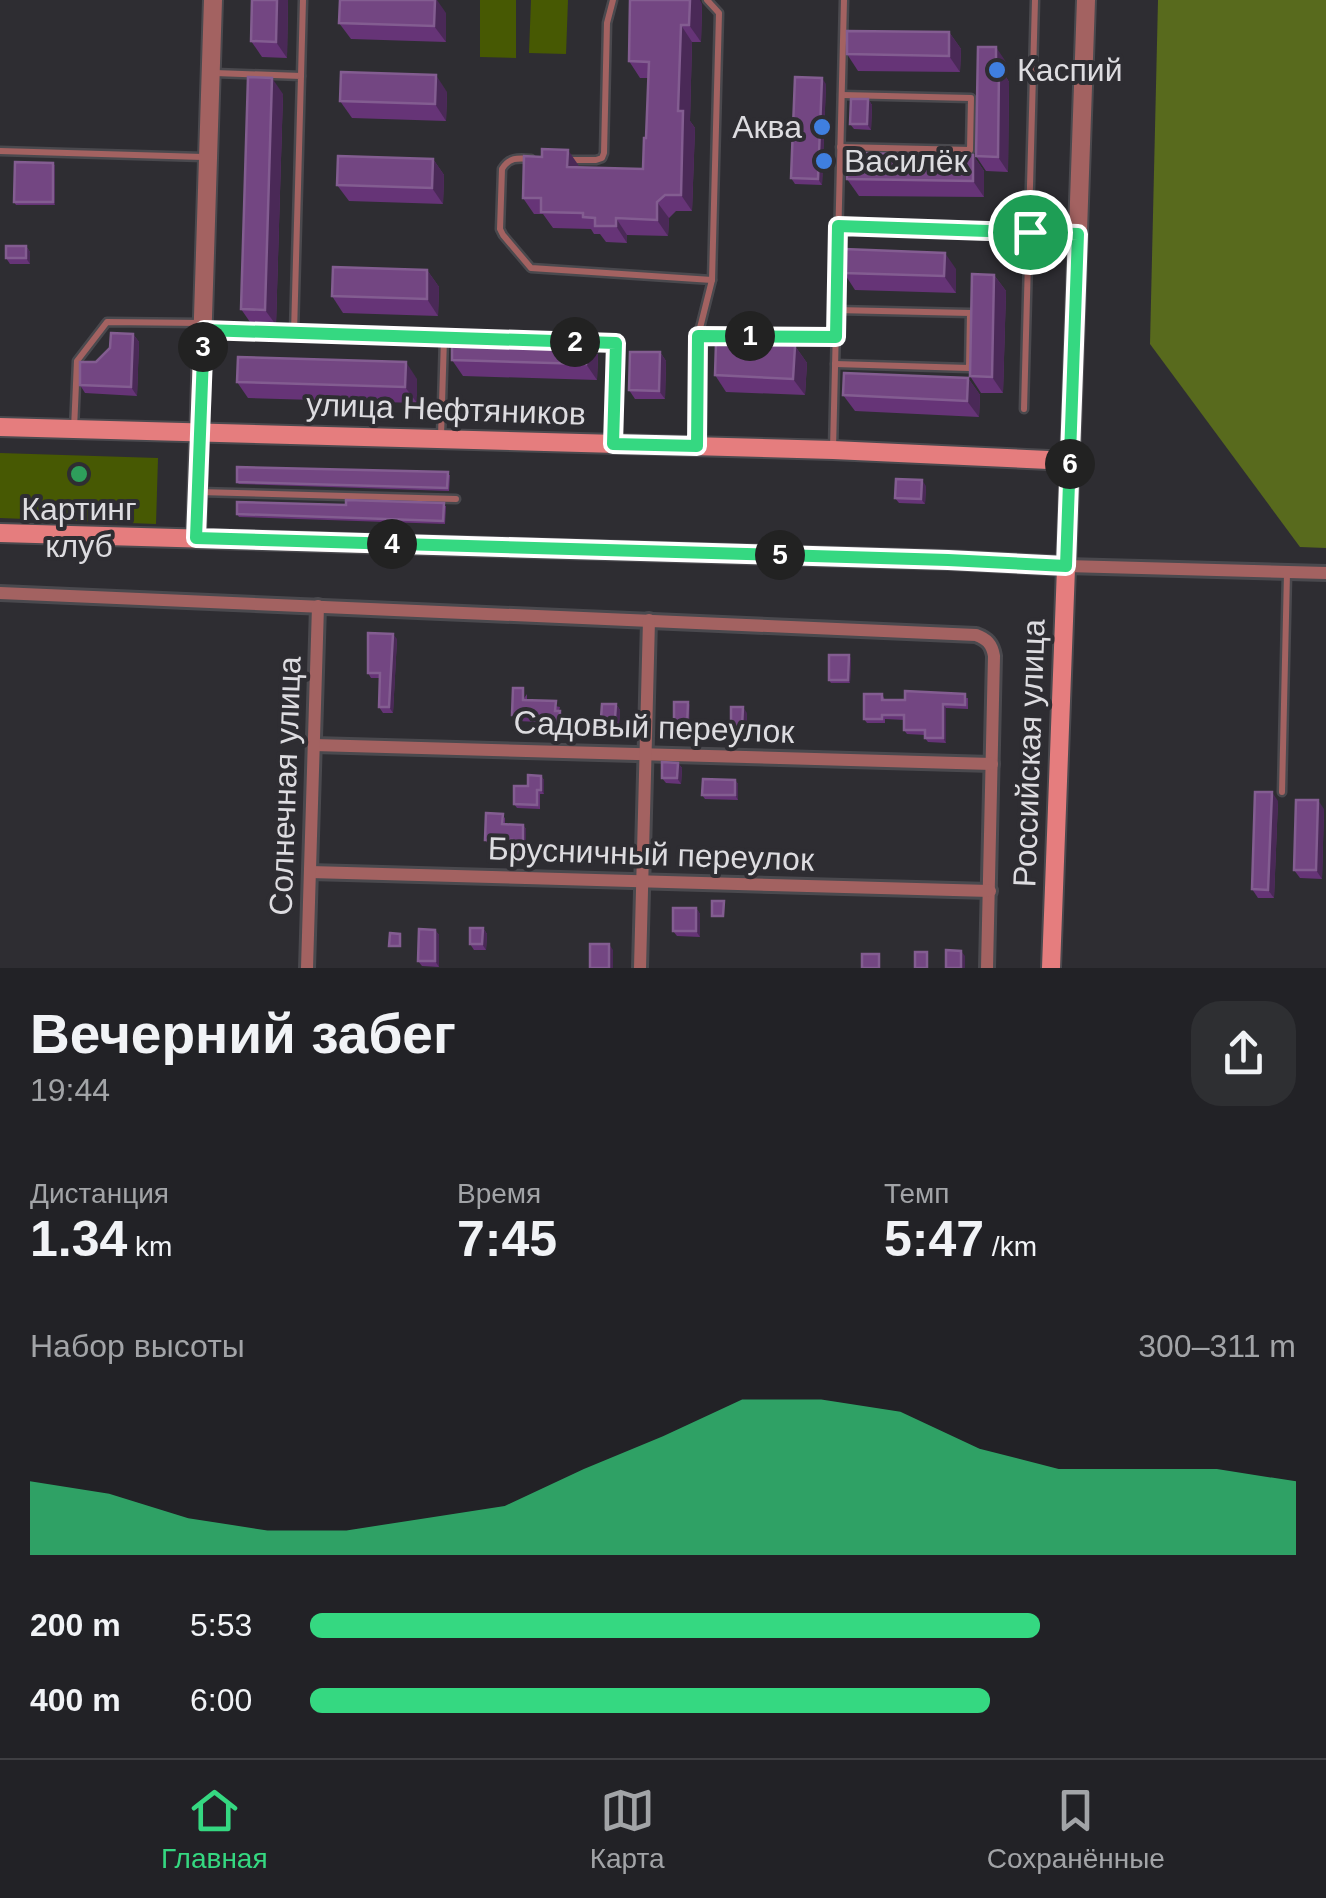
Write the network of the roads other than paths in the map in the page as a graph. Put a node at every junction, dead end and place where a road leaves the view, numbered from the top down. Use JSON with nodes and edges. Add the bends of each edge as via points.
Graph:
{"nodes":[{"id":1,"x":213,"y":0,"type":"edge"},
{"id":2,"x":302,"y":0,"type":"edge"},
{"id":3,"x":613,"y":0,"type":"edge"},
{"id":4,"x":707,"y":0,"type":"edge"},
{"id":5,"x":844,"y":0,"type":"edge"},
{"id":6,"x":1035,"y":0,"type":"edge"},
{"id":7,"x":1086,"y":0,"type":"edge"},
{"id":8,"x":211,"y":73,"type":"junction"},
{"id":9,"x":301,"y":76,"type":"junction"},
{"id":10,"x":842,"y":94,"type":"junction"},
{"id":11,"x":840,"y":147,"type":"junction"},
{"id":12,"x":0,"y":151,"type":"edge"},
{"id":13,"x":210,"y":157,"type":"junction"},
{"id":14,"x":547,"y":159,"type":"edge"},
{"id":15,"x":563,"y":160,"type":"edge"},
{"id":16,"x":838,"y":226,"type":"junction"},
{"id":17,"x":1030,"y":232,"type":"junction"},
{"id":18,"x":1078,"y":234,"type":"junction"},
{"id":19,"x":712,"y":280,"type":"junction"},
{"id":20,"x":836,"y":310,"type":"junction"},
{"id":21,"x":204,"y":327,"type":"junction"},
{"id":22,"x":294,"y":333,"type":"junction"},
{"id":23,"x":698,"y":336,"type":"junction"},
{"id":24,"x":836,"y":337,"type":"junction"},
{"id":25,"x":444,"y":338,"type":"junction"},
{"id":26,"x":463,"y":338,"type":"edge"},
{"id":27,"x":578,"y":342,"type":"edge"},
{"id":28,"x":835,"y":364,"type":"junction"},
{"id":29,"x":1024,"y":409,"type":"dead end"},
{"id":30,"x":0,"y":427,"type":"edge"},
{"id":31,"x":74,"y":429,"type":"junction"},
{"id":32,"x":200,"y":432,"type":"junction"},
{"id":33,"x":440,"y":438,"type":"junction"},
{"id":34,"x":613,"y":444,"type":"junction"},
{"id":35,"x":697,"y":446,"type":"junction"},
{"id":36,"x":833,"y":450,"type":"junction"},
{"id":37,"x":1070,"y":461,"type":"junction"},
{"id":38,"x":197,"y":492,"type":"junction"},
{"id":39,"x":456,"y":499,"type":"dead end"},
{"id":40,"x":0,"y":533,"type":"edge"},
{"id":41,"x":196,"y":538,"type":"junction"},
{"id":42,"x":1066,"y":566,"type":"junction"},
{"id":43,"x":1287,"y":572,"type":"junction"},
{"id":44,"x":1326,"y":572,"type":"edge"},
{"id":45,"x":0,"y":593,"type":"edge"},
{"id":46,"x":318,"y":606,"type":"junction"},
{"id":47,"x":649,"y":620,"type":"junction"},
{"id":48,"x":314,"y":744,"type":"junction"},
{"id":49,"x":645,"y":754,"type":"junction"},
{"id":50,"x":992,"y":764,"type":"junction"},
{"id":51,"x":1282,"y":792,"type":"dead end"},
{"id":52,"x":310,"y":872,"type":"junction"},
{"id":53,"x":642,"y":881,"type":"junction"},
{"id":54,"x":990,"y":892,"type":"junction"},
{"id":55,"x":308,"y":968,"type":"edge"},
{"id":56,"x":640,"y":968,"type":"edge"},
{"id":57,"x":988,"y":968,"type":"edge"},
{"id":58,"x":1051,"y":968,"type":"edge"}],
"edges":[{"from":1,"to":8,"type":"street"},
{"from":2,"to":9,"type":"lane"},
{"from":3,"to":15,"type":"lane","via":[[602,158]]},
{"from":4,"to":19,"type":"lane","via":[[719,13]]},
{"from":5,"to":10,"type":"lane"},
{"from":6,"to":17,"type":"lane"},
{"from":7,"to":18,"type":"street","name":"Российская улица"},
{"from":8,"to":9,"type":"lane"},
{"from":8,"to":13,"type":"street"},
{"from":9,"to":22,"type":"lane"},
{"from":10,"to":11,"type":"lane"},
{"from":10,"to":11,"type":"lane","via":[[972,98],[970,150]]},
{"from":11,"to":16,"type":"lane"},
{"from":12,"to":13,"type":"lane"},
{"from":13,"to":21,"type":"street"},
{"from":14,"to":19,"type":"lane","via":[[514,158],[502,169],[502,236],[531,268]]},
{"from":16,"to":17,"type":"lane"},
{"from":16,"to":20,"type":"lane"},
{"from":17,"to":18,"type":"lane"},
{"from":17,"to":29,"type":"lane"},
{"from":18,"to":37,"type":"street","name":"Российская улица"},
{"from":19,"to":23,"type":"lane"},
{"from":20,"to":24,"type":"lane"},
{"from":20,"to":28,"type":"lane","via":[[970,313],[969,368]]},
{"from":21,"to":22,"type":"lane"},
{"from":21,"to":31,"type":"lane","via":[[107,322],[77,361]]},
{"from":21,"to":32,"type":"street"},
{"from":22,"to":25,"type":"lane"},
{"from":23,"to":24,"type":"lane"},
{"from":23,"to":35,"type":"lane"},
{"from":24,"to":28,"type":"lane"},
{"from":25,"to":26,"type":"lane"},
{"from":25,"to":33,"type":"lane"},
{"from":27,"to":34,"type":"lane","via":[[616,343]]},
{"from":28,"to":36,"type":"lane"},
{"from":30,"to":31,"type":"main road","name":"улица Нефтяников"},
{"from":31,"to":32,"type":"main road","name":"улица Нефтяников"},
{"from":32,"to":33,"type":"main road","name":"улица Нефтяников"},
{"from":32,"to":38,"type":"street"},
{"from":33,"to":34,"type":"main road","name":"улица Нефтяников"},
{"from":34,"to":35,"type":"main road","name":"улица Нефтяников"},
{"from":35,"to":36,"type":"main road","name":"улица Нефтяников"},
{"from":36,"to":37,"type":"main road","name":"улица Нефтяников"},
{"from":37,"to":42,"type":"main road","name":"Российская улица"},
{"from":38,"to":39,"type":"lane"},
{"from":38,"to":41,"type":"street"},
{"from":40,"to":41,"type":"main road"},
{"from":41,"to":42,"type":"main road"},
{"from":42,"to":43,"type":"street"},
{"from":42,"to":58,"type":"main road","name":"Российская улица"},
{"from":43,"to":44,"type":"street"},
{"from":43,"to":51,"type":"lane"},
{"from":45,"to":46,"type":"street"},
{"from":46,"to":47,"type":"street"},
{"from":46,"to":48,"type":"street","name":"Солнечная улица"},
{"from":47,"to":49,"type":"street"},
{"from":47,"to":50,"type":"street","via":[[986,639],[994,656]]},
{"from":48,"to":49,"type":"street","name":"Садовый переулок"},
{"from":48,"to":52,"type":"street","name":"Солнечная улица"},
{"from":49,"to":50,"type":"street","name":"Садовый переулок"},
{"from":49,"to":53,"type":"street"},
{"from":50,"to":54,"type":"street"},
{"from":52,"to":53,"type":"street","name":"Брусничный переулок"},
{"from":52,"to":55,"type":"street","name":"Солнечная улица"},
{"from":53,"to":54,"type":"street","name":"Брусничный переулок"},
{"from":53,"to":56,"type":"street"},
{"from":54,"to":57,"type":"street"}]}
